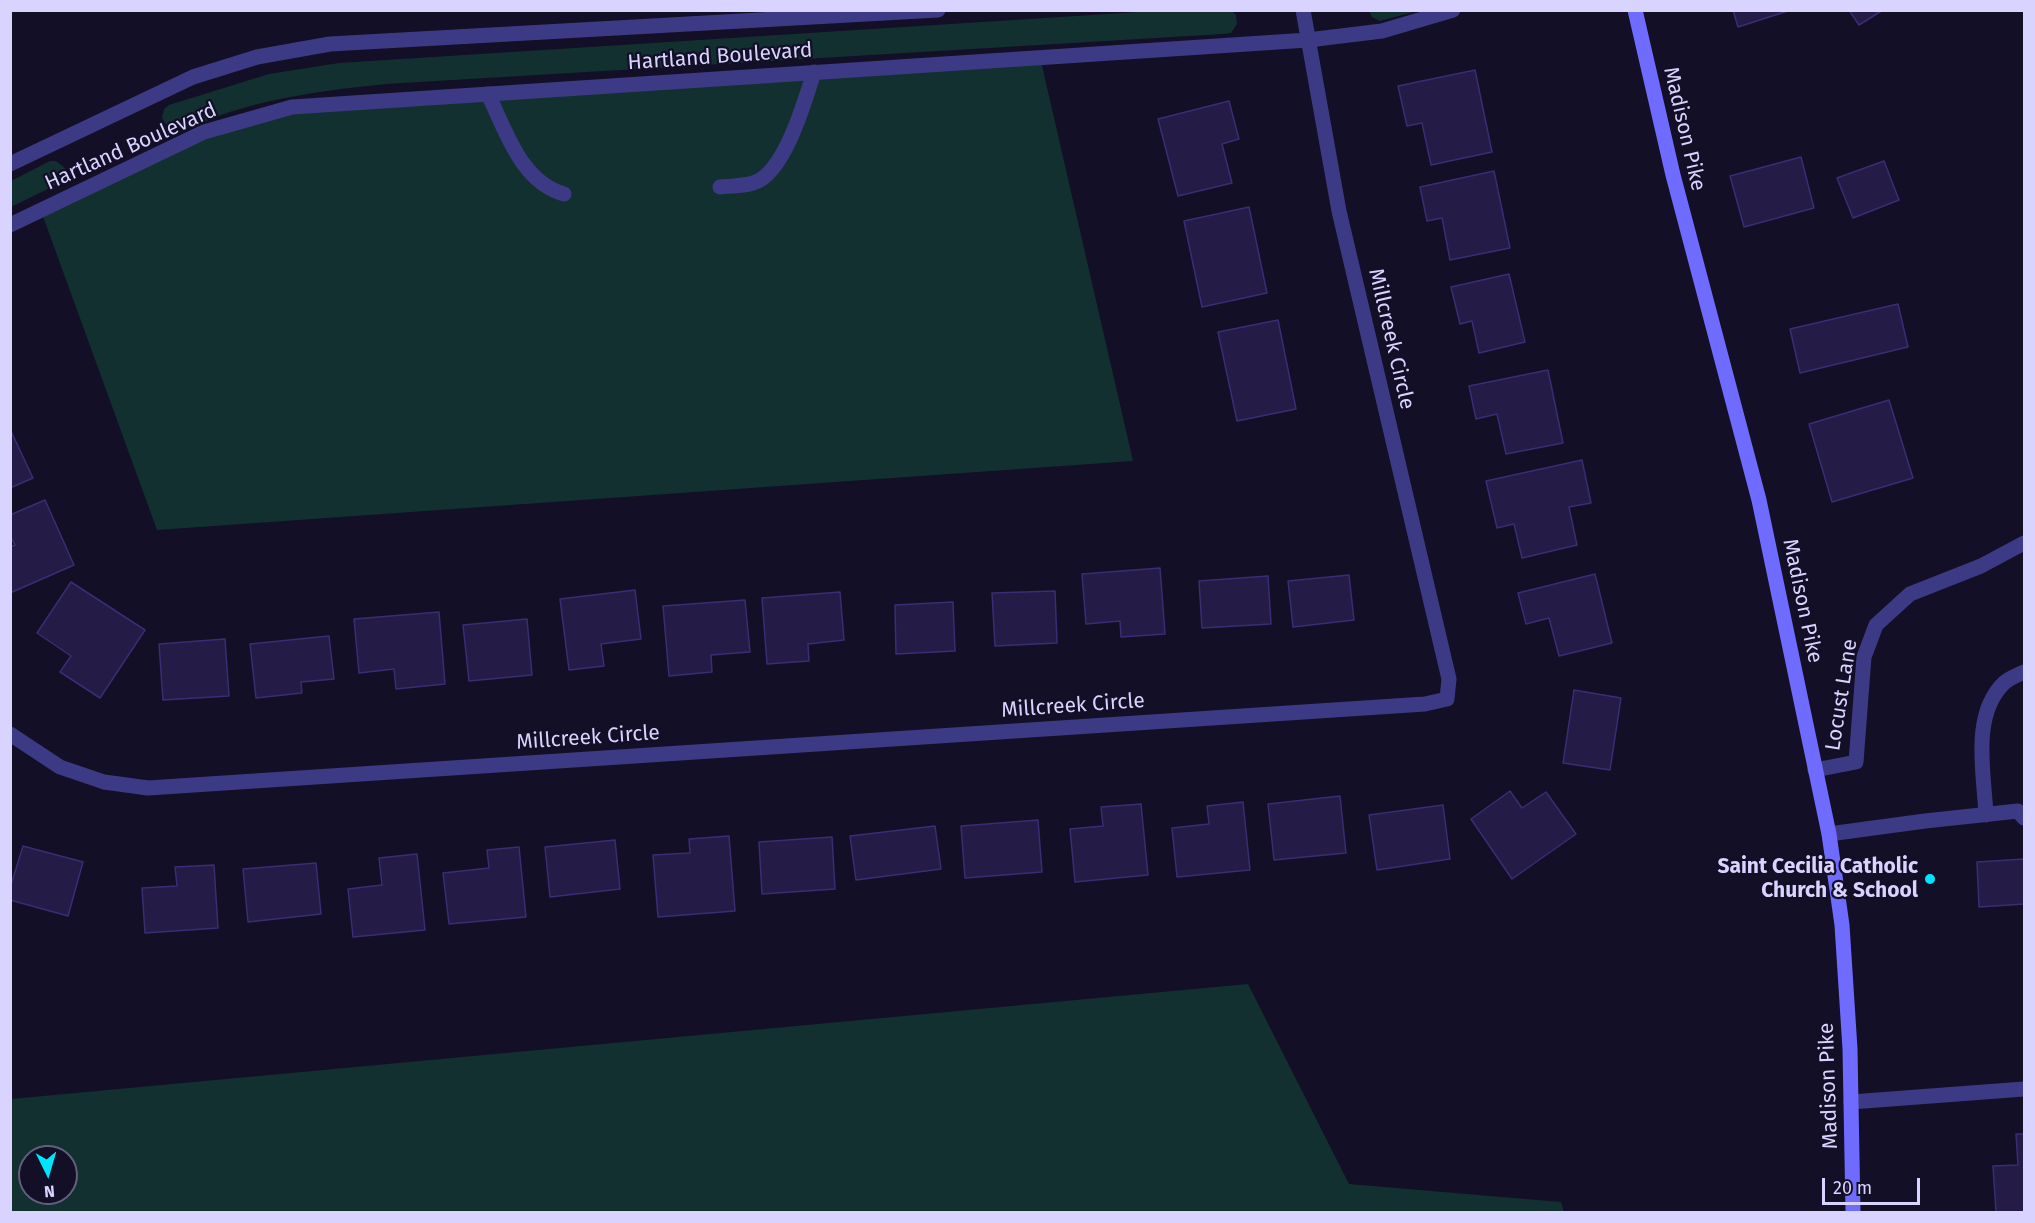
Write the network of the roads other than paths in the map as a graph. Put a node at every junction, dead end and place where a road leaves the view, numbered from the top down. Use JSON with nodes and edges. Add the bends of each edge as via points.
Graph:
{"nodes":[{"id":1,"x":938,"y":10,"type":"edge"},
{"id":2,"x":1303,"y":10,"type":"edge"},
{"id":3,"x":1453,"y":10,"type":"edge"},
{"id":4,"x":1635,"y":10,"type":"edge"},
{"id":5,"x":1308,"y":40,"type":"junction"},
{"id":6,"x":814,"y":72,"type":"junction"},
{"id":7,"x":488,"y":94,"type":"junction"},
{"id":8,"x":10,"y":165,"type":"edge"},
{"id":9,"x":720,"y":187,"type":"dead end"},
{"id":10,"x":564,"y":194,"type":"dead end"},
{"id":11,"x":10,"y":225,"type":"edge"},
{"id":12,"x":2025,"y":543,"type":"edge"},
{"id":13,"x":2025,"y":672,"type":"edge"},
{"id":14,"x":10,"y":734,"type":"edge"},
{"id":15,"x":1815,"y":770,"type":"junction"},
{"id":16,"x":1986,"y":815,"type":"junction"},
{"id":17,"x":2025,"y":818,"type":"edge"},
{"id":18,"x":1829,"y":834,"type":"junction"},
{"id":19,"x":2025,"y":1089,"type":"edge"},
{"id":20,"x":1851,"y":1102,"type":"junction"},
{"id":21,"x":1853,"y":1212,"type":"edge"}],
"edges":[{"from":1,"to":8,"type":"street","name":"Hartland Boulevard","via":[[330,44],[257,57],[193,77]]},
{"from":2,"to":5,"type":"street","name":"Millcreek Circle"},
{"from":3,"to":5,"type":"street","name":"Hartland Boulevard","via":[[1382,31]]},
{"from":4,"to":15,"type":"main road","name":"Madison Pike","via":[[1673,175],[1759,500]]},
{"from":5,"to":6,"type":"street","name":"Hartland Boulevard"},
{"from":5,"to":14,"type":"street","name":"Millcreek Circle","via":[[1339,211],[1449,679],[1447,699],[148,788],[104,782],[60,767]]},
{"from":6,"to":7,"type":"street","name":"Hartland Boulevard"},
{"from":6,"to":9,"type":"street","via":[[799,118],[778,162],[754,183]]},
{"from":7,"to":10,"type":"street","via":[[518,156],[543,185]]},
{"from":7,"to":11,"type":"street","name":"Hartland Boulevard","via":[[292,107],[204,132]]},
{"from":12,"to":15,"type":"street","name":"Locust Lane","via":[[1981,566],[1910,594],[1876,625],[1864,657],[1856,762]]},
{"from":13,"to":16,"type":"street","via":[[2005,682],[1988,704],[1982,730]]},
{"from":15,"to":18,"type":"main road","name":"Madison Pike"},
{"from":16,"to":17,"type":"street","via":[[2018,811]]},
{"from":16,"to":18,"type":"street"},
{"from":18,"to":20,"type":"main road","name":"Madison Pike","via":[[1842,925]]},
{"from":19,"to":20,"type":"street"},
{"from":20,"to":21,"type":"main road","name":"Madison Pike"}]}
